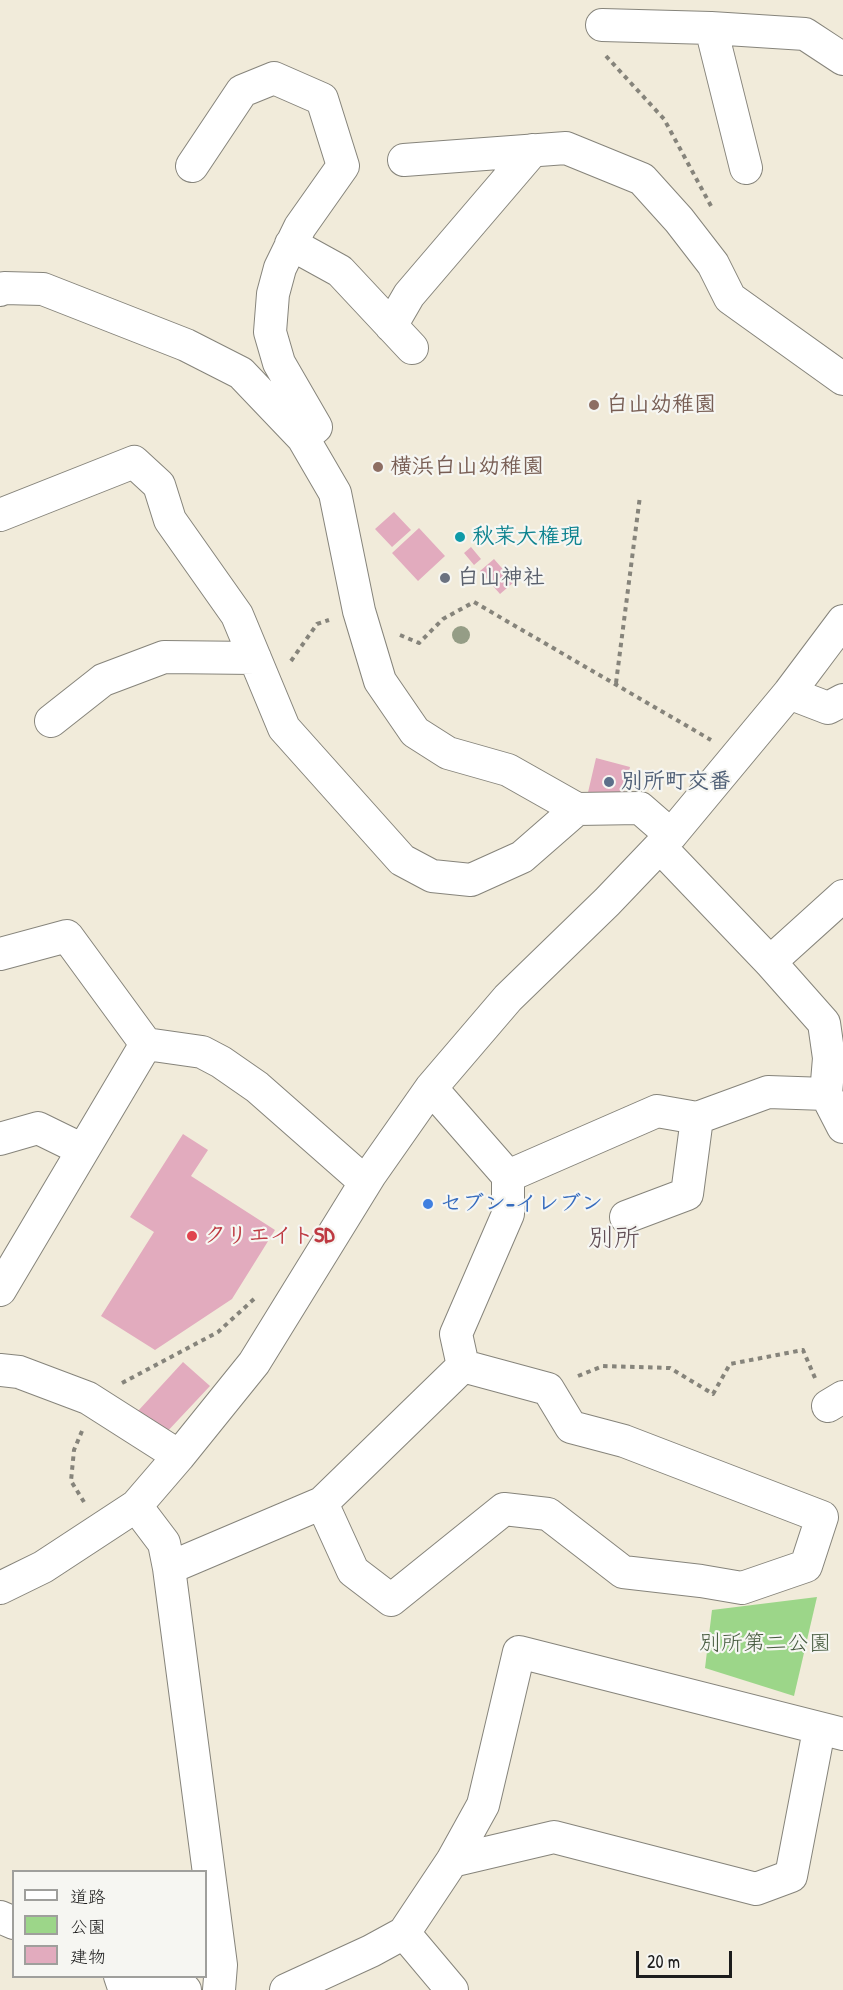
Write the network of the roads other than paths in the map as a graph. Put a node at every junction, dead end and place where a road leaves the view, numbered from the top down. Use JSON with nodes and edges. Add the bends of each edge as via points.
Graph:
{"nodes":[{"id":1,"x":602,"y":25,"type":"road end"},
{"id":2,"x":711,"y":28,"type":"junction"},
{"id":3,"x":843,"y":59,"type":"edge"},
{"id":4,"x":533,"y":150,"type":"junction"},
{"id":5,"x":404,"y":160,"type":"dead end"},
{"id":6,"x":192,"y":166,"type":"dead end"},
{"id":7,"x":746,"y":168,"type":"dead end"},
{"id":8,"x":291,"y":244,"type":"junction"},
{"id":9,"x":0,"y":290,"type":"edge"},
{"id":10,"x":843,"y":379,"type":"edge"},
{"id":11,"x":303,"y":438,"type":"junction"},
{"id":12,"x":0,"y":515,"type":"edge"},
{"id":13,"x":843,"y":621,"type":"edge"},
{"id":14,"x":256,"y":661,"type":"junction"},
{"id":15,"x":789,"y":693,"type":"junction"},
{"id":16,"x":843,"y":700,"type":"edge"},
{"id":17,"x":51,"y":721,"type":"dead end"},
{"id":18,"x":577,"y":809,"type":"junction"},
{"id":19,"x":665,"y":841,"type":"junction"},
{"id":20,"x":843,"y":896,"type":"edge"},
{"id":21,"x":0,"y":954,"type":"edge"},
{"id":22,"x":770,"y":962,"type":"junction"},
{"id":23,"x":146,"y":1044,"type":"junction"},
{"id":24,"x":431,"y":1088,"type":"junction"},
{"id":25,"x":826,"y":1094,"type":"junction"},
{"id":26,"x":697,"y":1118,"type":"junction"},
{"id":27,"x":843,"y":1127,"type":"edge"},
{"id":28,"x":0,"y":1139,"type":"edge"},
{"id":29,"x":83,"y":1150,"type":"junction"},
{"id":30,"x":508,"y":1176,"type":"junction"},
{"id":31,"x":366,"y":1182,"type":"junction"},
{"id":32,"x":626,"y":1217,"type":"dead end"},
{"id":33,"x":0,"y":1290,"type":"edge"},
{"id":34,"x":463,"y":1366,"type":"junction"},
{"id":35,"x":0,"y":1370,"type":"edge"},
{"id":36,"x":179,"y":1456,"type":"junction"},
{"id":37,"x":322,"y":1503,"type":"junction"},
{"id":38,"x":136,"y":1506,"type":"junction"},
{"id":39,"x":169,"y":1568,"type":"junction"},
{"id":40,"x":0,"y":1588,"type":"edge"},
{"id":41,"x":831,"y":1732,"type":"edge"},
{"id":42,"x":452,"y":1861,"type":"junction"},
{"id":43,"x":404,"y":1933,"type":"junction"},
{"id":44,"x":120,"y":1978,"type":"edge"},
{"id":45,"x":185,"y":1990,"type":"edge"},
{"id":46,"x":219,"y":1990,"type":"edge"},
{"id":47,"x":286,"y":1990,"type":"edge"},
{"id":48,"x":452,"y":1990,"type":"edge"}],
"edges":[{"from":1,"to":2,"type":"street"},
{"from":2,"to":3,"type":"street","via":[[805,34]]},
{"from":2,"to":7,"type":"street"},
{"from":4,"to":5,"type":"street"},
{"from":4,"to":8,"type":"street","via":[[409,295],[402,337],[340,272]]},
{"from":4,"to":10,"type":"street","via":[[566,148],[642,179],[713,264],[730,298]]},
{"from":6,"to":8,"type":"street","via":[[242,91],[274,78],[322,99],[343,166]]},
{"from":8,"to":11,"type":"street","via":[[273,294],[270,332],[279,363],[316,427]]},
{"from":9,"to":11,"type":"street","via":[[43,288],[186,345],[241,373]]},
{"from":11,"to":18,"type":"street","via":[[334,493],[359,611],[380,681],[415,732],[448,753],[508,770]]},
{"from":12,"to":14,"type":"street","via":[[135,462],[159,485],[170,520],[237,615]]},
{"from":13,"to":15,"type":"street"},
{"from":14,"to":17,"type":"street","via":[[164,657],[103,680]]},
{"from":14,"to":18,"type":"street","via":[[285,728],[402,860],[432,876],[471,880],[522,857]]},
{"from":15,"to":16,"type":"street","via":[[828,708]]},
{"from":15,"to":19,"type":"street"},
{"from":18,"to":19,"type":"street","via":[[640,808]]},
{"from":19,"to":22,"type":"street"},
{"from":19,"to":24,"type":"street","via":[[508,998]]},
{"from":20,"to":22,"type":"street"},
{"from":21,"to":23,"type":"street","via":[[67,936]]},
{"from":22,"to":25,"type":"street","via":[[824,1023],[829,1058]]},
{"from":23,"to":29,"type":"street"},
{"from":23,"to":31,"type":"street","via":[[201,1052],[222,1062]]},
{"from":24,"to":30,"type":"street"},
{"from":24,"to":31,"type":"street"},
{"from":25,"to":26,"type":"street","via":[[768,1092]]},
{"from":25,"to":27,"type":"street"},
{"from":26,"to":30,"type":"street","via":[[657,1111]]},
{"from":26,"to":32,"type":"street","via":[[687,1194]]},
{"from":28,"to":29,"type":"street","via":[[38,1128]]},
{"from":29,"to":33,"type":"street"},
{"from":30,"to":34,"type":"street","via":[[508,1214],[456,1334]]},
{"from":31,"to":36,"type":"street","via":[[254,1363]]},
{"from":34,"to":37,"type":"street"},
{"from":34,"to":37,"type":"street","via":[[548,1389],[571,1427],[624,1441],[822,1517],[806,1566],[742,1588],[623,1572],[548,1514],[504,1509],[391,1600],[353,1571]]},
{"from":35,"to":36,"type":"street","via":[[19,1372],[88,1398]]},
{"from":36,"to":38,"type":"street"},
{"from":37,"to":39,"type":"street"},
{"from":38,"to":39,"type":"street","via":[[164,1543]]},
{"from":38,"to":40,"type":"street","via":[[43,1567]]},
{"from":39,"to":46,"type":"street","via":[[221,1965]]},
{"from":41,"to":42,"type":"street","via":[[791,1876],[756,1889],[555,1837]]},
{"from":41,"to":42,"type":"street","via":[[519,1652],[483,1805]]},
{"from":42,"to":43,"type":"street"},
{"from":43,"to":47,"type":"street"},
{"from":43,"to":48,"type":"street"},
{"from":44,"to":45,"type":"street","via":[[123,1985]]}]}
